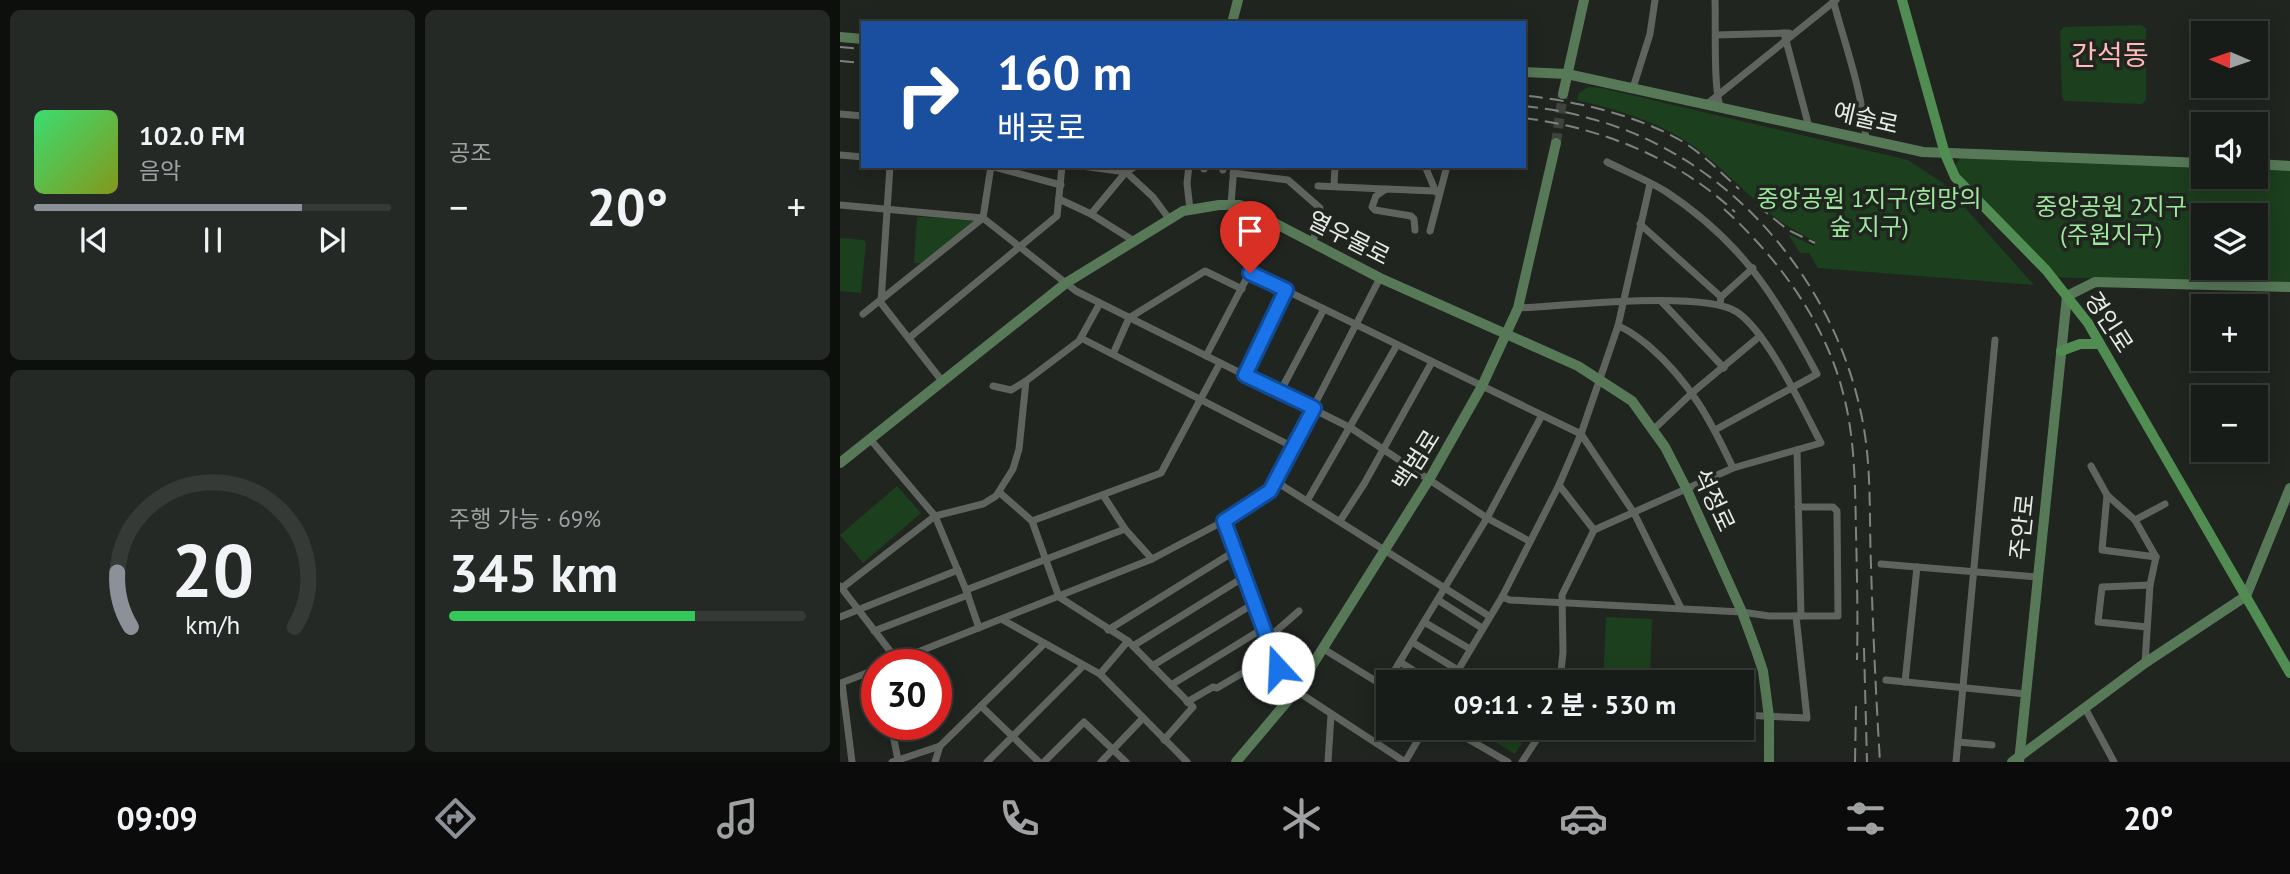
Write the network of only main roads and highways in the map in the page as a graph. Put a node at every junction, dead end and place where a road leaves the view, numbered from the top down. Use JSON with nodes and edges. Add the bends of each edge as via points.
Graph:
{"nodes":[{"id":1,"x":1238,"y":0,"type":"edge"},
{"id":2,"x":1584,"y":0,"type":"edge"},
{"id":3,"x":1902,"y":0,"type":"edge"},
{"id":4,"x":1233,"y":21,"type":"edge"},
{"id":5,"x":840,"y":37,"type":"edge"},
{"id":6,"x":861,"y":39,"type":"edge"},
{"id":7,"x":1526,"y":72,"type":"edge"},
{"id":8,"x":1567,"y":74,"type":"junction"},
{"id":9,"x":1563,"y":94,"type":"tunnel mouth"},
{"id":10,"x":1556,"y":143,"type":"tunnel mouth"},
{"id":11,"x":1945,"y":154,"type":"junction"},
{"id":12,"x":2191,"y":163,"type":"edge"},
{"id":13,"x":2268,"y":165,"type":"edge"},
{"id":14,"x":2290,"y":166,"type":"edge"},
{"id":15,"x":2290,"y":287,"type":"edge"},
{"id":16,"x":2067,"y":296,"type":"junction"},
{"id":17,"x":1506,"y":335,"type":"junction"},
{"id":18,"x":2100,"y":344,"type":"junction"},
{"id":19,"x":2061,"y":351,"type":"junction"},
{"id":20,"x":840,"y":463,"type":"edge"},
{"id":21,"x":2290,"y":488,"type":"edge"},
{"id":22,"x":2246,"y":596,"type":"junction"},
{"id":23,"x":2290,"y":673,"type":"edge"},
{"id":24,"x":2017,"y":760,"type":"edge"},
{"id":25,"x":1236,"y":762,"type":"edge"},
{"id":26,"x":1769,"y":762,"type":"edge"}],
"edges":[{"from":1,"to":4,"type":"main road"},
{"from":2,"to":8,"type":"main road"},
{"from":3,"to":11,"type":"main road","name":"경인로"},
{"from":5,"to":6,"type":"main road"},
{"from":7,"to":8,"type":"main road","name":"예술로"},
{"from":8,"to":9,"type":"main road"},
{"from":8,"to":11,"type":"main road","name":"예술로"},
{"from":10,"to":17,"type":"main road","name":"백범로","via":[[1518,308]]},
{"from":11,"to":12,"type":"main road","name":"예술로"},
{"from":11,"to":16,"type":"main road","name":"경인로","via":[[1955,177]]},
{"from":13,"to":14,"type":"main road"},
{"from":15,"to":16,"type":"main road","via":[[2095,282]]},
{"from":16,"to":18,"type":"main road","name":"경인로"},
{"from":16,"to":19,"type":"main road","name":"주안로"},
{"from":17,"to":20,"type":"main road","name":"열우물로","via":[[1380,278],[1240,205],[1190,210],[1066,284]]},
{"from":17,"to":25,"type":"main road","name":"백범로","via":[[1430,478],[1296,691]]},
{"from":17,"to":26,"type":"main road","name":"석정로","via":[[1578,366],[1632,401],[1654,429],[1742,612],[1763,671]]},
{"from":18,"to":19,"type":"main road","via":[[2080,344]]},
{"from":18,"to":22,"type":"main road","name":"경인로"},
{"from":19,"to":24,"type":"main road","name":"주안로"},
{"from":21,"to":22,"type":"main road"},
{"from":22,"to":23,"type":"main road","name":"경인로"},
{"from":22,"to":24,"type":"main road","via":[[2145,663]]}]}
